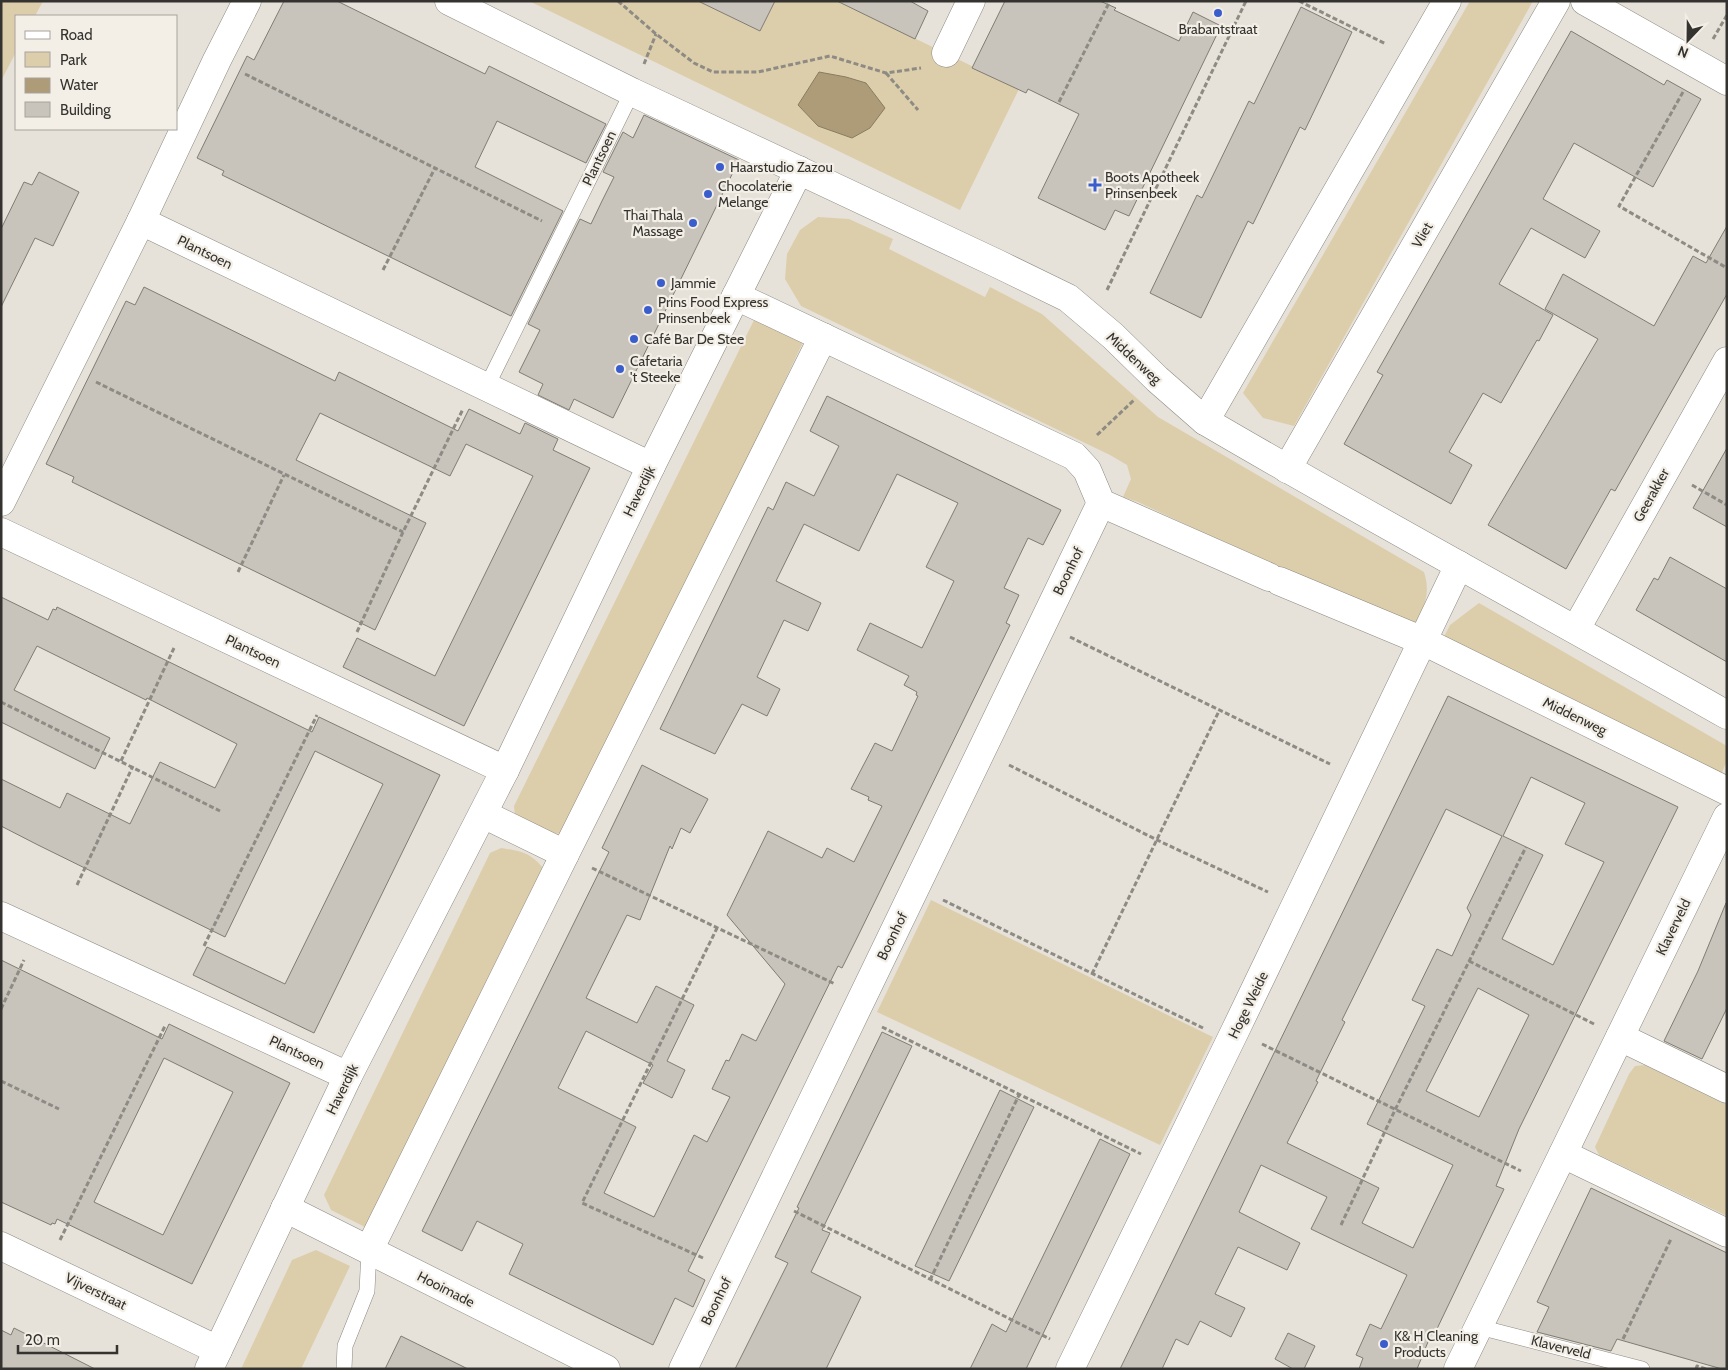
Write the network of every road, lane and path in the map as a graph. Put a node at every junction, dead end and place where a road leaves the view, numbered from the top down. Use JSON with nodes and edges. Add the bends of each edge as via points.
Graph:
{"nodes":[{"id":1,"x":247,"y":1,"type":"edge"},
{"id":2,"x":450,"y":1,"type":"edge"},
{"id":3,"x":618,"y":1,"type":"edge"},
{"id":4,"x":971,"y":1,"type":"edge"},
{"id":5,"x":1110,"y":1,"type":"edge"},
{"id":6,"x":1246,"y":1,"type":"edge"},
{"id":7,"x":1299,"y":1,"type":"edge"},
{"id":8,"x":1447,"y":1,"type":"edge"},
{"id":9,"x":1556,"y":1,"type":"edge"},
{"id":10,"x":1585,"y":1,"type":"edge"},
{"id":11,"x":1727,"y":15,"type":"edge"},
{"id":12,"x":1415,"y":58,"type":"junction"},
{"id":13,"x":217,"y":60,"type":"junction"},
{"id":14,"x":938,"y":60,"type":"joint"},
{"id":15,"x":1698,"y":65,"type":"junction"},
{"id":16,"x":886,"y":72,"type":"junction"},
{"id":17,"x":1727,"y":81,"type":"edge"},
{"id":18,"x":632,"y":92,"type":"junction"},
{"id":19,"x":1058,"y":102,"type":"dead end"},
{"id":20,"x":918,"y":110,"type":"dead end"},
{"id":21,"x":435,"y":168,"type":"junction"},
{"id":22,"x":799,"y":170,"type":"junction"},
{"id":23,"x":141,"y":221,"type":"junction"},
{"id":24,"x":563,"y":232,"type":"junction"},
{"id":25,"x":1727,"y":268,"type":"edge"},
{"id":26,"x":383,"y":270,"type":"dead end"},
{"id":27,"x":736,"y":296,"type":"junction"},
{"id":28,"x":1093,"y":320,"type":"junction"},
{"id":29,"x":823,"y":337,"type":"junction"},
{"id":30,"x":1727,"y":360,"type":"edge"},
{"id":31,"x":67,"y":368,"type":"junction"},
{"id":32,"x":1156,"y":379,"type":"junction"},
{"id":33,"x":482,"y":384,"type":"junction"},
{"id":34,"x":1205,"y":421,"type":"junction"},
{"id":35,"x":1074,"y":456,"type":"junction"},
{"id":36,"x":651,"y":466,"type":"junction"},
{"id":37,"x":1287,"y":469,"type":"junction"},
{"id":38,"x":1665,"y":470,"type":"junction"},
{"id":39,"x":284,"y":475,"type":"junction"},
{"id":40,"x":1,"y":502,"type":"edge"},
{"id":41,"x":1101,"y":503,"type":"junction"},
{"id":42,"x":1727,"y":505,"type":"edge"},
{"id":43,"x":1,"y":532,"type":"edge"},
{"id":44,"x":403,"y":532,"type":"junction"},
{"id":45,"x":1460,"y":565,"type":"junction"},
{"id":46,"x":238,"y":572,"type":"dead end"},
{"id":47,"x":187,"y":620,"type":"junction"},
{"id":48,"x":1043,"y":624,"type":"junction"},
{"id":49,"x":1576,"y":629,"type":"junction"},
{"id":50,"x":357,"y":632,"type":"dead end"},
{"id":51,"x":1423,"y":640,"type":"junction"},
{"id":52,"x":330,"y":688,"type":"junction"},
{"id":53,"x":1,"y":702,"type":"edge"},
{"id":54,"x":1219,"y":711,"type":"junction"},
{"id":55,"x":1727,"y":715,"type":"edge"},
{"id":56,"x":981,"y":751,"type":"junction"},
{"id":57,"x":121,"y":761,"type":"junction"},
{"id":58,"x":133,"y":766,"type":"junction"},
{"id":59,"x":505,"y":770,"type":"junction"},
{"id":60,"x":1357,"y":778,"type":"junction"},
{"id":61,"x":1727,"y":791,"type":"edge"},
{"id":62,"x":220,"y":811,"type":"dead end"},
{"id":63,"x":483,"y":814,"type":"junction"},
{"id":64,"x":1727,"y":817,"type":"edge"},
{"id":65,"x":1157,"y":840,"type":"junction"},
{"id":66,"x":1526,"y":847,"type":"dead end"},
{"id":67,"x":565,"y":854,"type":"junction"},
{"id":68,"x":77,"y":885,"type":"dead end"},
{"id":69,"x":916,"y":887,"type":"junction"},
{"id":70,"x":1296,"y":905,"type":"junction"},
{"id":71,"x":1,"y":916,"type":"edge"},
{"id":72,"x":717,"y":928,"type":"junction"},
{"id":73,"x":37,"y":932,"type":"junction"},
{"id":74,"x":204,"y":946,"type":"dead end"},
{"id":75,"x":1469,"y":961,"type":"junction"},
{"id":76,"x":1092,"y":974,"type":"junction"},
{"id":77,"x":179,"y":998,"type":"junction"},
{"id":78,"x":858,"y":1006,"type":"junction"},
{"id":79,"x":1,"y":1009,"type":"edge"},
{"id":80,"x":1233,"y":1036,"type":"junction"},
{"id":81,"x":1620,"y":1037,"type":"junction"},
{"id":82,"x":348,"y":1076,"type":"junction"},
{"id":83,"x":1,"y":1081,"type":"edge"},
{"id":84,"x":1727,"y":1089,"type":"edge"},
{"id":85,"x":1019,"y":1095,"type":"junction"},
{"id":86,"x":59,"y":1109,"type":"dead end"},
{"id":87,"x":1395,"y":1110,"type":"junction"},
{"id":88,"x":1564,"y":1154,"type":"junction"},
{"id":89,"x":1168,"y":1168,"type":"junction"},
{"id":90,"x":1548,"y":1185,"type":"junction"},
{"id":91,"x":766,"y":1197,"type":"junction"},
{"id":92,"x":285,"y":1208,"type":"junction"},
{"id":93,"x":1684,"y":1213,"type":"junction"},
{"id":94,"x":1342,"y":1225,"type":"dead end"},
{"id":95,"x":1727,"y":1233,"type":"edge"},
{"id":96,"x":1,"y":1246,"type":"edge"},
{"id":97,"x":369,"y":1250,"type":"junction"},
{"id":98,"x":47,"y":1268,"type":"junction"},
{"id":99,"x":730,"y":1271,"type":"junction"},
{"id":100,"x":930,"y":1280,"type":"junction"},
{"id":101,"x":1479,"y":1327,"type":"junction"},
{"id":102,"x":214,"y":1359,"type":"edge"},
{"id":103,"x":1074,"y":1360,"type":"edge"},
{"id":104,"x":1613,"y":1360,"type":"junction"},
{"id":105,"x":344,"y":1369,"type":"edge"},
{"id":106,"x":606,"y":1369,"type":"edge"},
{"id":107,"x":683,"y":1369,"type":"edge"},
{"id":108,"x":1458,"y":1369,"type":"edge"},
{"id":109,"x":1642,"y":1369,"type":"edge"},
{"id":110,"x":1696,"y":1369,"type":"edge"},
{"id":111,"x":1706,"y":1369,"type":"edge"}],
"edges":[{"from":1,"to":13,"type":"street"},
{"from":2,"to":18,"type":"street"},
{"from":3,"to":16,"type":"path","via":[[694,63],[713,72],[758,72],[830,56]]},
{"from":4,"to":14,"type":"street"},
{"from":5,"to":19,"type":"path"},
{"from":6,"to":28,"type":"path"},
{"from":7,"to":12,"type":"path"},
{"from":8,"to":12,"type":"street"},
{"from":9,"to":37,"type":"street","name":"Vliet"},
{"from":10,"to":15,"type":"street"},
{"from":11,"to":15,"type":"path"},
{"from":12,"to":34,"type":"street"},
{"from":13,"to":21,"type":"path"},
{"from":13,"to":23,"type":"street"},
{"from":14,"to":16,"type":"path"},
{"from":15,"to":17,"type":"street"},
{"from":15,"to":25,"type":"path","via":[[1619,206]]},
{"from":16,"to":20,"type":"path"},
{"from":18,"to":22,"type":"street"},
{"from":18,"to":24,"type":"lane","name":"Plantsoen"},
{"from":21,"to":24,"type":"path"},
{"from":21,"to":26,"type":"path"},
{"from":22,"to":27,"type":"street","name":"Haverdijk"},
{"from":22,"to":28,"type":"street","name":"Middenweg","via":[[1068,298]]},
{"from":23,"to":31,"type":"street"},
{"from":23,"to":33,"type":"street","name":"Plantsoen"},
{"from":24,"to":33,"type":"lane","name":"Plantsoen"},
{"from":27,"to":29,"type":"street"},
{"from":27,"to":36,"type":"street","name":"Haverdijk"},
{"from":28,"to":32,"type":"street","name":"Middenweg"},
{"from":29,"to":35,"type":"street"},
{"from":29,"to":67,"type":"street"},
{"from":30,"to":38,"type":"street","name":"Geerakker"},
{"from":31,"to":39,"type":"path"},
{"from":31,"to":40,"type":"street"},
{"from":32,"to":34,"type":"street","name":"Middenweg"},
{"from":32,"to":35,"type":"path"},
{"from":33,"to":36,"type":"street","name":"Plantsoen"},
{"from":33,"to":44,"type":"path"},
{"from":34,"to":37,"type":"street","name":"Middenweg"},
{"from":35,"to":41,"type":"street","via":[[1087,470]]},
{"from":36,"to":59,"type":"street","name":"Haverdijk"},
{"from":37,"to":45,"type":"street","name":"Middenweg"},
{"from":38,"to":42,"type":"path"},
{"from":38,"to":49,"type":"street","name":"Geerakker"},
{"from":39,"to":44,"type":"path"},
{"from":39,"to":46,"type":"path"},
{"from":41,"to":48,"type":"street","name":"Boonhof"},
{"from":41,"to":51,"type":"street","name":"Middenweg"},
{"from":43,"to":47,"type":"street","name":"Plantsoen"},
{"from":44,"to":50,"type":"path"},
{"from":45,"to":49,"type":"street","name":"Middenweg"},
{"from":45,"to":51,"type":"street"},
{"from":47,"to":52,"type":"street","name":"Plantsoen"},
{"from":47,"to":57,"type":"path"},
{"from":48,"to":54,"type":"path"},
{"from":48,"to":56,"type":"street","name":"Boonhof"},
{"from":49,"to":55,"type":"street","name":"Middenweg"},
{"from":51,"to":60,"type":"street","name":"Hoge Weide"},
{"from":51,"to":61,"type":"street","name":"Middenweg"},
{"from":52,"to":59,"type":"street","name":"Plantsoen"},
{"from":52,"to":74,"type":"path"},
{"from":53,"to":57,"type":"path"},
{"from":54,"to":60,"type":"path"},
{"from":54,"to":65,"type":"path"},
{"from":56,"to":65,"type":"path"},
{"from":56,"to":69,"type":"street","name":"Boonhof"},
{"from":57,"to":58,"type":"path"},
{"from":58,"to":62,"type":"path"},
{"from":58,"to":68,"type":"path"},
{"from":59,"to":63,"type":"street","name":"Haverdijk"},
{"from":60,"to":70,"type":"street","name":"Hoge Weide"},
{"from":63,"to":67,"type":"street"},
{"from":63,"to":82,"type":"street","name":"Haverdijk"},
{"from":64,"to":81,"type":"street","name":"Klaverveld"},
{"from":65,"to":70,"type":"path"},
{"from":65,"to":76,"type":"path"},
{"from":66,"to":75,"type":"path"},
{"from":67,"to":72,"type":"path"},
{"from":67,"to":97,"type":"street"},
{"from":69,"to":76,"type":"path"},
{"from":69,"to":78,"type":"street","name":"Boonhof"},
{"from":70,"to":80,"type":"street","name":"Hoge Weide"},
{"from":71,"to":73,"type":"street","name":"Plantsoen"},
{"from":72,"to":78,"type":"path"},
{"from":72,"to":99,"type":"path","via":[[582,1202]]},
{"from":73,"to":77,"type":"street","name":"Plantsoen"},
{"from":73,"to":79,"type":"path"},
{"from":75,"to":81,"type":"path"},
{"from":75,"to":87,"type":"path"},
{"from":76,"to":80,"type":"path"},
{"from":77,"to":82,"type":"street","name":"Plantsoen"},
{"from":77,"to":98,"type":"path"},
{"from":78,"to":85,"type":"path"},
{"from":78,"to":91,"type":"street","name":"Boonhof"},
{"from":80,"to":87,"type":"path"},
{"from":80,"to":89,"type":"street","name":"Hoge Weide"},
{"from":81,"to":84,"type":"street"},
{"from":81,"to":88,"type":"street","name":"Klaverveld"},
{"from":82,"to":92,"type":"street","name":"Haverdijk"},
{"from":83,"to":86,"type":"path"},
{"from":85,"to":89,"type":"path"},
{"from":85,"to":100,"type":"path"},
{"from":87,"to":90,"type":"path"},
{"from":87,"to":94,"type":"path"},
{"from":88,"to":90,"type":"street","name":"Klaverveld"},
{"from":88,"to":93,"type":"street"},
{"from":89,"to":103,"type":"street","name":"Hoge Weide"},
{"from":90,"to":101,"type":"street","name":"Klaverveld"},
{"from":91,"to":99,"type":"street","name":"Boonhof"},
{"from":91,"to":100,"type":"path"},
{"from":92,"to":97,"type":"street","name":"Hooimade"},
{"from":92,"to":102,"type":"street","name":"Haverdijk"},
{"from":93,"to":95,"type":"street"},
{"from":93,"to":104,"type":"path"},
{"from":96,"to":98,"type":"street","name":"Vijverstraat"},
{"from":97,"to":105,"type":"lane","via":[[367,1291],[345,1346]]},
{"from":97,"to":106,"type":"street","name":"Hooimade"},
{"from":98,"to":102,"type":"street","name":"Vijverstraat"},
{"from":99,"to":107,"type":"street","name":"Boonhof"},
{"from":100,"to":103,"type":"path"},
{"from":101,"to":104,"type":"lane","name":"Klaverveld"},
{"from":101,"to":108,"type":"street","name":"Klaverveld"},
{"from":104,"to":109,"type":"lane","name":"Klaverveld"},
{"from":110,"to":111,"type":"path","via":[[1697,1366]]}]}
